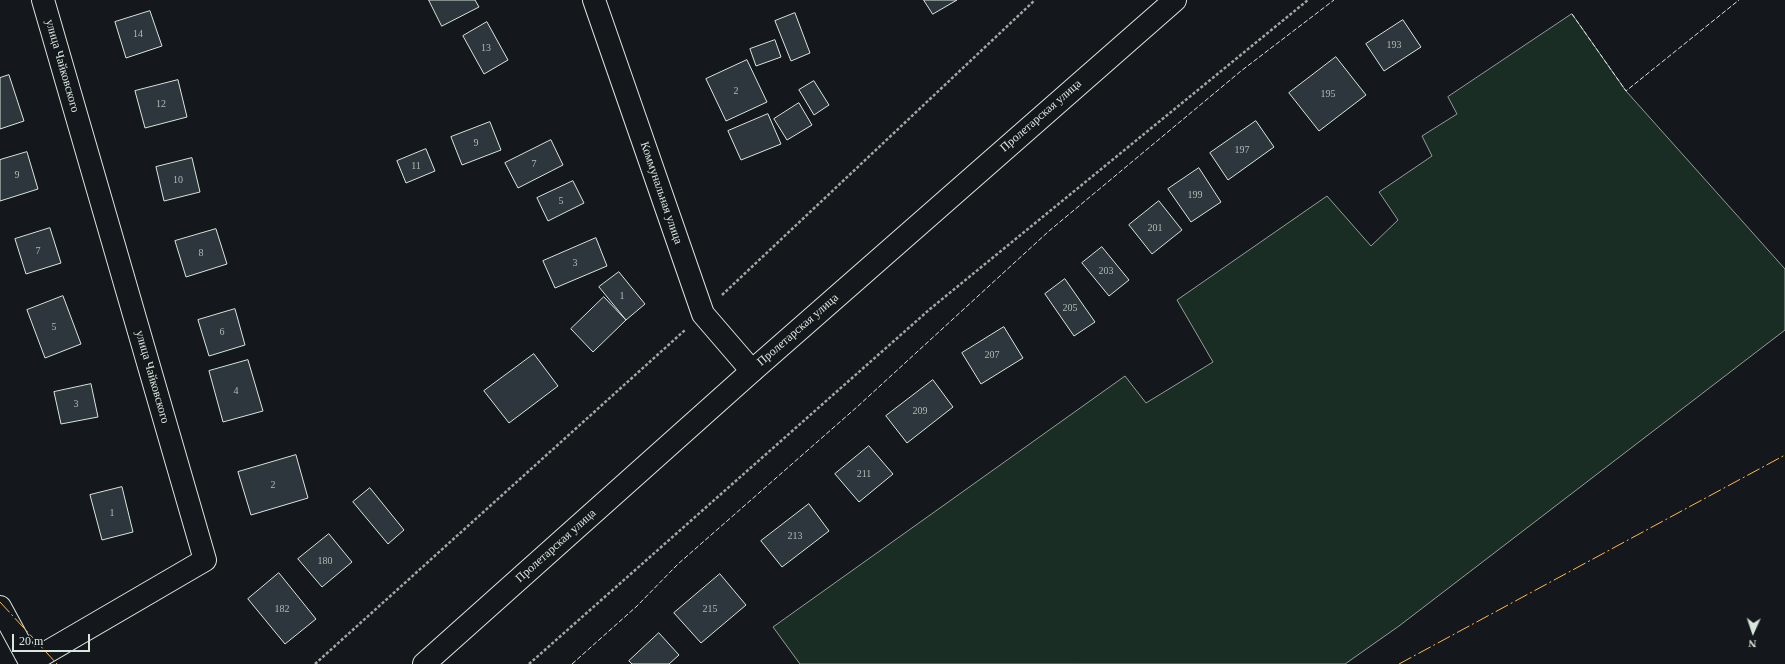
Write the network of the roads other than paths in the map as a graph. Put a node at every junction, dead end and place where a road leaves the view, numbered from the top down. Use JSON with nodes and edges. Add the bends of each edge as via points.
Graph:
{"nodes":[{"id":1,"x":43,"y":0,"type":"edge"},
{"id":2,"x":594,"y":0,"type":"edge"},
{"id":3,"x":1175,"y":0,"type":"edge"},
{"id":4,"x":752,"y":371,"type":"junction"},
{"id":5,"x":0,"y":608,"type":"edge"},
{"id":6,"x":31,"y":663,"type":"edge"},
{"id":7,"x":424,"y":664,"type":"edge"}],
"edges":[{"from":1,"to":6,"type":"street","name":"улица Чайковского","via":[[205,560]]},
{"from":2,"to":4,"type":"street","name":"Коммунальная улица","via":[[702,314]]},
{"from":3,"to":4,"type":"street","name":"Пролетарская улица"},
{"from":4,"to":7,"type":"street","name":"Пролетарская улица"},
{"from":5,"to":6,"type":"street"}]}
